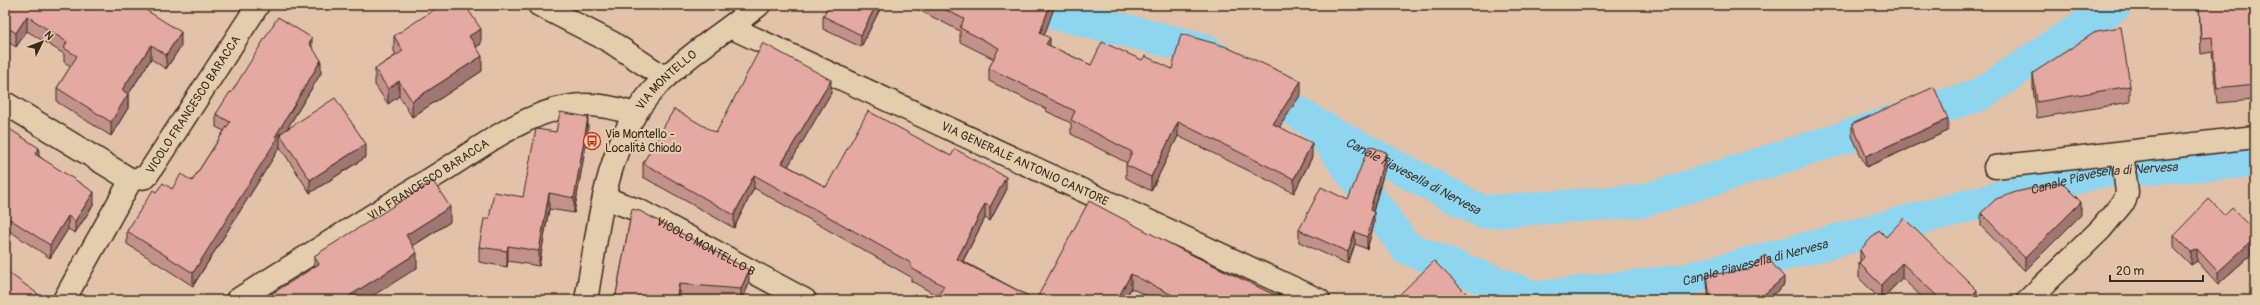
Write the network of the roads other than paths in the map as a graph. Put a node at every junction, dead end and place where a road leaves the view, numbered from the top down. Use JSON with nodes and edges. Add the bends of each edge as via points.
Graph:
{"nodes":[{"id":1,"x":258,"y":5,"type":"edge"},
{"id":2,"x":540,"y":5,"type":"edge"},
{"id":3,"x":759,"y":5,"type":"edge"},
{"id":4,"x":730,"y":27,"type":"junction"},
{"id":5,"x":664,"y":78,"type":"junction"},
{"id":6,"x":5,"y":103,"type":"edge"},
{"id":7,"x":635,"y":114,"type":"junction"},
{"id":8,"x":2255,"y":137,"type":"edge"},
{"id":9,"x":2123,"y":156,"type":"junction"},
{"id":10,"x":1995,"y":167,"type":"dead end"},
{"id":11,"x":131,"y":180,"type":"junction"},
{"id":12,"x":605,"y":198,"type":"junction"},
{"id":13,"x":64,"y":300,"type":"edge"},
{"id":14,"x":237,"y":300,"type":"edge"},
{"id":15,"x":586,"y":300,"type":"edge"},
{"id":16,"x":805,"y":300,"type":"edge"},
{"id":17,"x":1319,"y":300,"type":"edge"},
{"id":18,"x":2028,"y":300,"type":"edge"}],
"edges":[{"from":1,"to":11,"type":"street","name":"VICOLO FRANCESCO BARACCA","via":[[146,177]]},
{"from":2,"to":5,"type":"street","via":[[611,42]]},
{"from":3,"to":4,"type":"street","name":"VIA MONTELLO"},
{"from":4,"to":5,"type":"street","name":"VIA MONTELLO"},
{"from":4,"to":17,"type":"street","name":"VIA GENERALE ANTONIO CANTORE"},
{"from":5,"to":7,"type":"street","name":"VIA MONTELLO"},
{"from":6,"to":11,"type":"street"},
{"from":7,"to":12,"type":"street","name":"VIA MONTELLO","via":[[615,155]]},
{"from":7,"to":14,"type":"street","name":"VIA FRANCESCO BARACCA","via":[[589,104],[566,107],[539,116],[486,144]]},
{"from":8,"to":9,"type":"street"},
{"from":9,"to":10,"type":"street"},
{"from":9,"to":18,"type":"street","via":[[2125,200]]},
{"from":11,"to":13,"type":"street","name":"VICOLO FRANCESCO BARACCA"},
{"from":12,"to":15,"type":"street","name":"VIA MONTELLO"},
{"from":12,"to":16,"type":"street","name":"VICOLO MONTELLO B","via":[[640,210]]}]}
